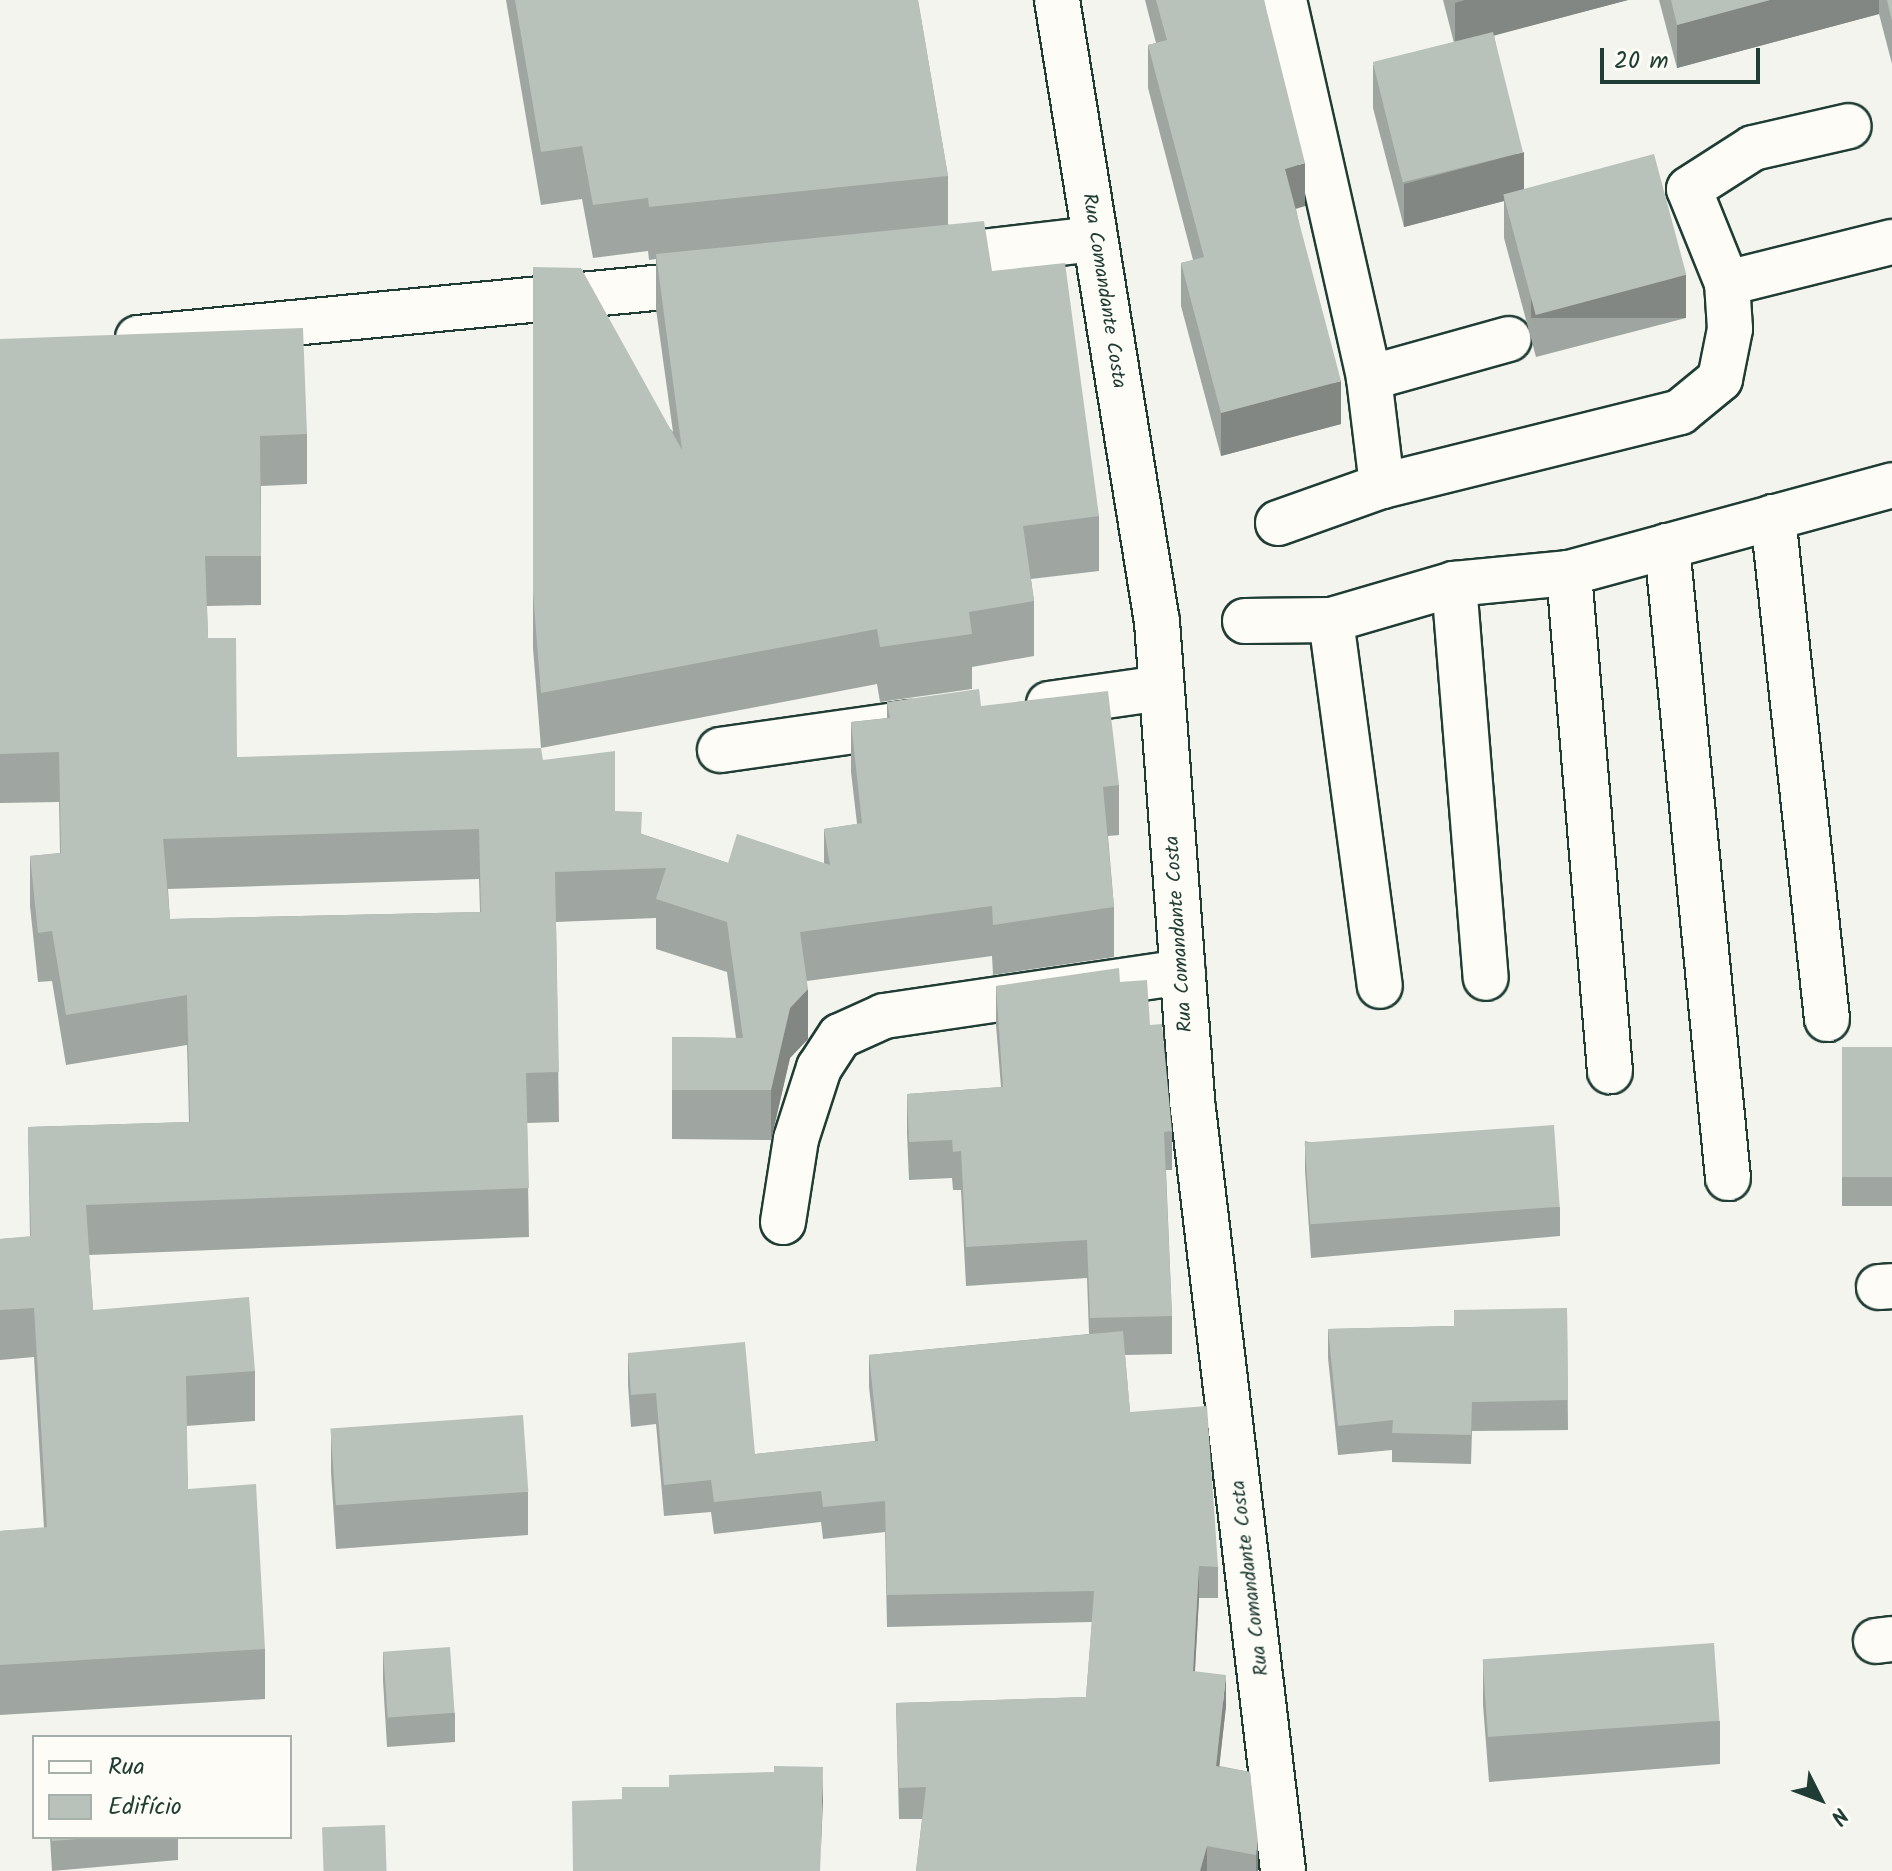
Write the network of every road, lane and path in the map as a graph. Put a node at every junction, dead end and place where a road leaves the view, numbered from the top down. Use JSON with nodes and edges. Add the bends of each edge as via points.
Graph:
{"nodes":[{"id":1,"x":1057,"y":0,"type":"edge"},
{"id":2,"x":1284,"y":0,"type":"edge"},
{"id":3,"x":1849,"y":126,"type":"dead end"},
{"id":4,"x":1095,"y":239,"type":"junction"},
{"id":5,"x":1892,"y":242,"type":"edge"},
{"id":6,"x":891,"y":262,"type":"edge"},
{"id":7,"x":765,"y":277,"type":"edge"},
{"id":8,"x":1727,"y":283,"type":"junction"},
{"id":9,"x":1509,"y":339,"type":"dead end"},
{"id":10,"x":99,"y":342,"type":"edge"},
{"id":11,"x":1369,"y":378,"type":"junction"},
{"id":12,"x":1892,"y":485,"type":"edge"},
{"id":13,"x":1382,"y":486,"type":"junction"},
{"id":14,"x":1773,"y":517,"type":"junction"},
{"id":15,"x":1278,"y":523,"type":"dead end"},
{"id":16,"x":1667,"y":546,"type":"junction"},
{"id":17,"x":1569,"y":573,"type":"junction"},
{"id":18,"x":1454,"y":584,"type":"junction"},
{"id":19,"x":1331,"y":620,"type":"junction"},
{"id":20,"x":1245,"y":621,"type":"dead end"},
{"id":21,"x":1161,"y":688,"type":"junction"},
{"id":22,"x":1004,"y":710,"type":"edge"},
{"id":23,"x":956,"y":717,"type":"edge"},
{"id":24,"x":720,"y":750,"type":"dead end"},
{"id":25,"x":1183,"y":972,"type":"junction"},
{"id":26,"x":1486,"y":978,"type":"dead end"},
{"id":27,"x":1380,"y":986,"type":"dead end"},
{"id":28,"x":1827,"y":1019,"type":"dead end"},
{"id":29,"x":1610,"y":1071,"type":"dead end"},
{"id":30,"x":1728,"y":1178,"type":"dead end"},
{"id":31,"x":783,"y":1222,"type":"dead end"},
{"id":32,"x":1283,"y":1871,"type":"edge"}],
"edges":[{"from":1,"to":4,"type":"street","name":"Rua Comandante Costa"},
{"from":2,"to":11,"type":"street"},
{"from":3,"to":8,"type":"street","via":[[1753,148],[1689,189]]},
{"from":4,"to":6,"type":"street"},
{"from":4,"to":21,"type":"street","name":"Rua Comandante Costa"},
{"from":5,"to":8,"type":"street"},
{"from":7,"to":10,"type":"street"},
{"from":8,"to":13,"type":"street","via":[[1730,329],[1720,379],[1680,412]]},
{"from":9,"to":11,"type":"street"},
{"from":11,"to":13,"type":"street"},
{"from":12,"to":14,"type":"street"},
{"from":13,"to":15,"type":"street"},
{"from":14,"to":16,"type":"street"},
{"from":14,"to":28,"type":"street"},
{"from":16,"to":17,"type":"street"},
{"from":16,"to":30,"type":"street"},
{"from":17,"to":18,"type":"street"},
{"from":17,"to":29,"type":"street"},
{"from":18,"to":19,"type":"street"},
{"from":18,"to":26,"type":"street"},
{"from":19,"to":20,"type":"street"},
{"from":19,"to":27,"type":"street"},
{"from":21,"to":22,"type":"street"},
{"from":21,"to":25,"type":"street","name":"Rua Comandante Costa"},
{"from":23,"to":24,"type":"street"},
{"from":25,"to":31,"type":"street","via":[[884,1016],[840,1036],[819,1068],[796,1139]]},
{"from":25,"to":32,"type":"street","name":"Rua Comandante Costa"}]}
